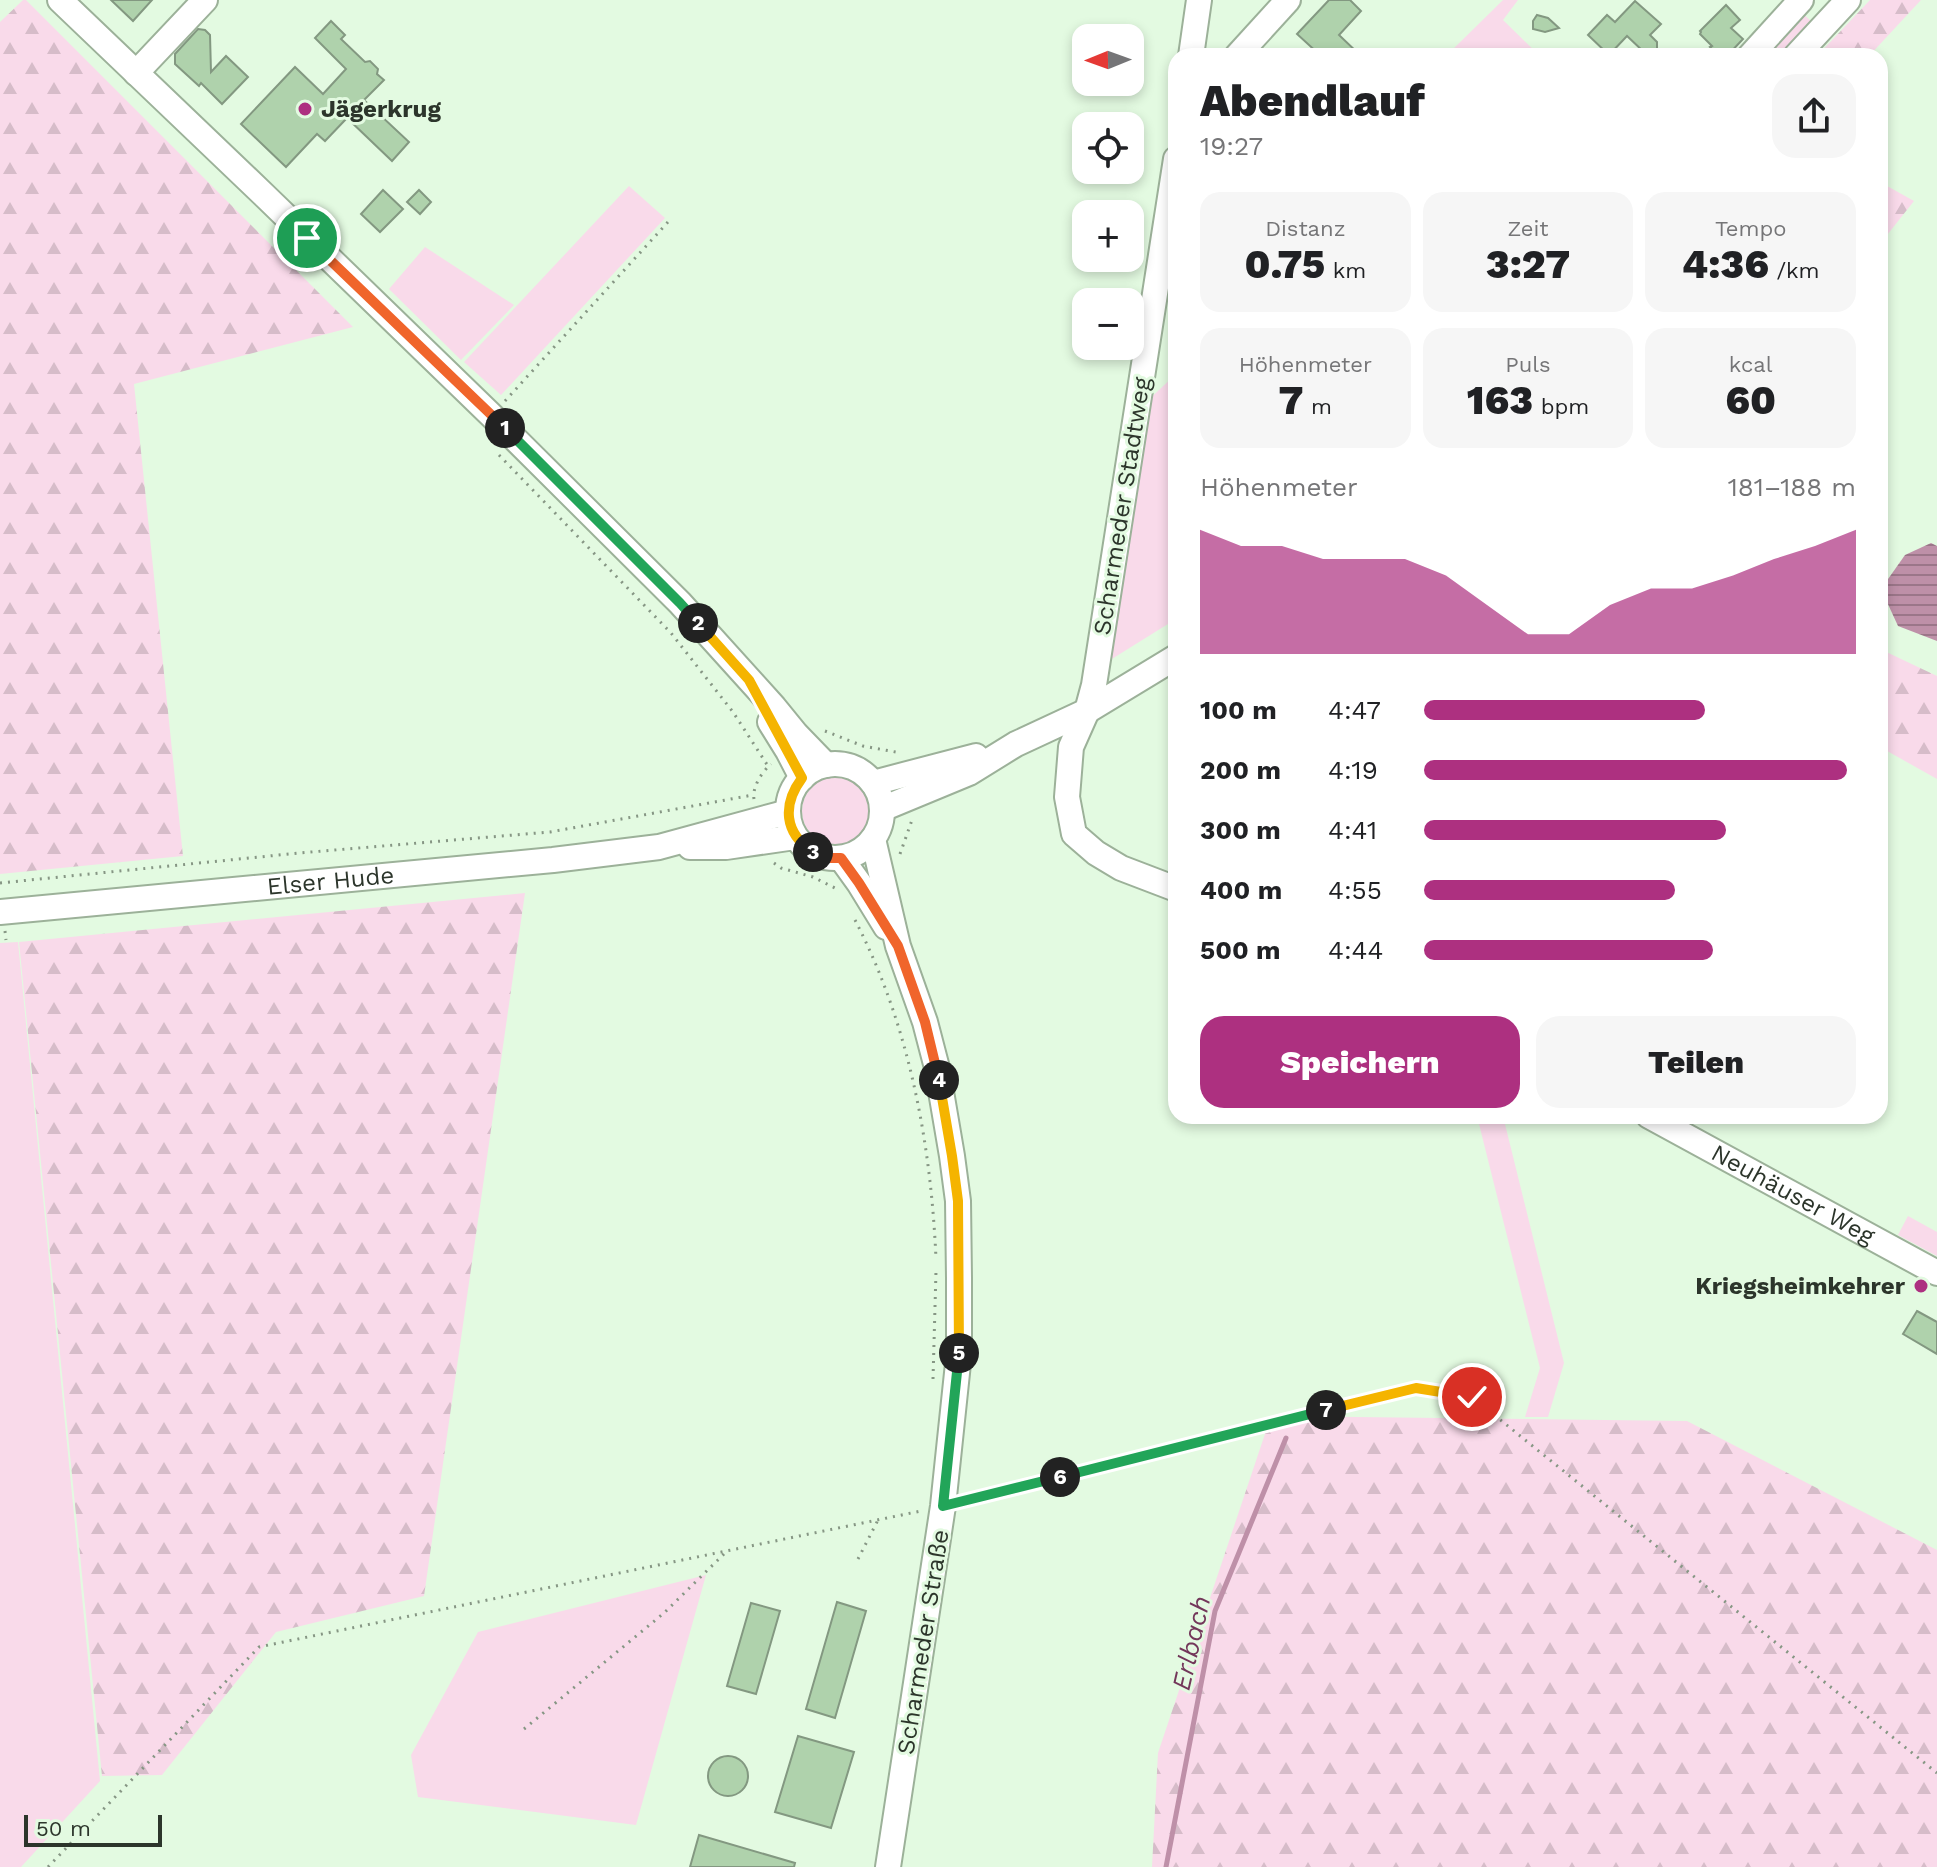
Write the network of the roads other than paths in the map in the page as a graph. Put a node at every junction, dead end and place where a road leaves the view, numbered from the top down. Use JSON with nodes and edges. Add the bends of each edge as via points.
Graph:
{"nodes":[{"id":1,"x":60,"y":0,"type":"edge"},
{"id":2,"x":205,"y":0,"type":"edge"},
{"id":3,"x":1199,"y":0,"type":"edge"},
{"id":4,"x":1288,"y":0,"type":"edge"},
{"id":5,"x":1801,"y":0,"type":"edge"},
{"id":6,"x":1813,"y":0,"type":"edge"},
{"id":7,"x":1848,"y":0,"type":"edge"},
{"id":8,"x":1831,"y":19,"type":"junction"},
{"id":9,"x":1192,"y":48,"type":"edge"},
{"id":10,"x":1244,"y":48,"type":"edge"},
{"id":11,"x":1757,"y":48,"type":"edge"},
{"id":12,"x":1804,"y":48,"type":"edge"},
{"id":13,"x":136,"y":73,"type":"junction"},
{"id":14,"x":1168,"y":210,"type":"edge"},
{"id":15,"x":1168,"y":662,"type":"edge"},
{"id":16,"x":749,"y":680,"type":"junction"},
{"id":17,"x":1087,"y":711,"type":"junction"},
{"id":18,"x":1016,"y":744,"type":"junction"},
{"id":19,"x":826,"y":765,"type":"junction"},
{"id":20,"x":802,"y":778,"type":"junction"},
{"id":21,"x":873,"y":783,"type":"junction"},
{"id":22,"x":882,"y":809,"type":"junction"},
{"id":23,"x":788,"y":812,"type":"junction"},
{"id":24,"x":795,"y":837,"type":"junction"},
{"id":25,"x":873,"y":839,"type":"junction"},
{"id":26,"x":659,"y":847,"type":"junction"},
{"id":27,"x":841,"y":858,"type":"junction"},
{"id":28,"x":1168,"y":886,"type":"edge"},
{"id":29,"x":0,"y":912,"type":"edge"},
{"id":30,"x":898,"y":946,"type":"junction"},
{"id":31,"x":1664,"y":1124,"type":"edge"},
{"id":32,"x":1937,"y":1273,"type":"edge"},
{"id":33,"x":888,"y":1867,"type":"edge"}],
"edges":[{"from":1,"to":13,"type":"street"},
{"from":2,"to":13,"type":"street"},
{"from":3,"to":9,"type":"street"},
{"from":4,"to":10,"type":"street"},
{"from":5,"to":11,"type":"street"},
{"from":6,"to":8,"type":"street"},
{"from":7,"to":8,"type":"street"},
{"from":8,"to":12,"type":"street"},
{"from":13,"to":16,"type":"street","via":[[492,416],[680,603]]},
{"from":14,"to":17,"type":"street","name":"Scharmeder Stadtweg"},
{"from":15,"to":17,"type":"street"},
{"from":16,"to":19,"type":"street"},
{"from":16,"to":20,"type":"street"},
{"from":17,"to":18,"type":"street"},
{"from":17,"to":28,"type":"street","name":"Scharmeder Stadtweg","via":[[1071,747],[1067,797],[1074,834],[1121,868]]},
{"from":18,"to":21,"type":"street"},
{"from":18,"to":22,"type":"street","via":[[969,773]]},
{"from":19,"to":20,"type":"street"},
{"from":19,"to":21,"type":"street","via":[[857,769]]},
{"from":20,"to":23,"type":"street"},
{"from":21,"to":22,"type":"street"},
{"from":22,"to":25,"type":"street"},
{"from":23,"to":24,"type":"street"},
{"from":23,"to":26,"type":"street","name":"Elser Hude"},
{"from":24,"to":26,"type":"street","name":"Elser Hude","via":[[726,847]]},
{"from":24,"to":27,"type":"street","via":[[811,851]]},
{"from":25,"to":27,"type":"street","via":[[859,852]]},
{"from":25,"to":30,"type":"street","name":"Scharmeder Straße"},
{"from":26,"to":29,"type":"street","name":"Elser Hude"},
{"from":27,"to":30,"type":"street","name":"Scharmeder Straße"},
{"from":30,"to":33,"type":"street","name":"Scharmeder Straße","via":[[937,1068],[952,1156],[958,1201],[959,1354],[943,1506]]},
{"from":31,"to":32,"type":"street","name":"Neuhäuser Weg"}]}
